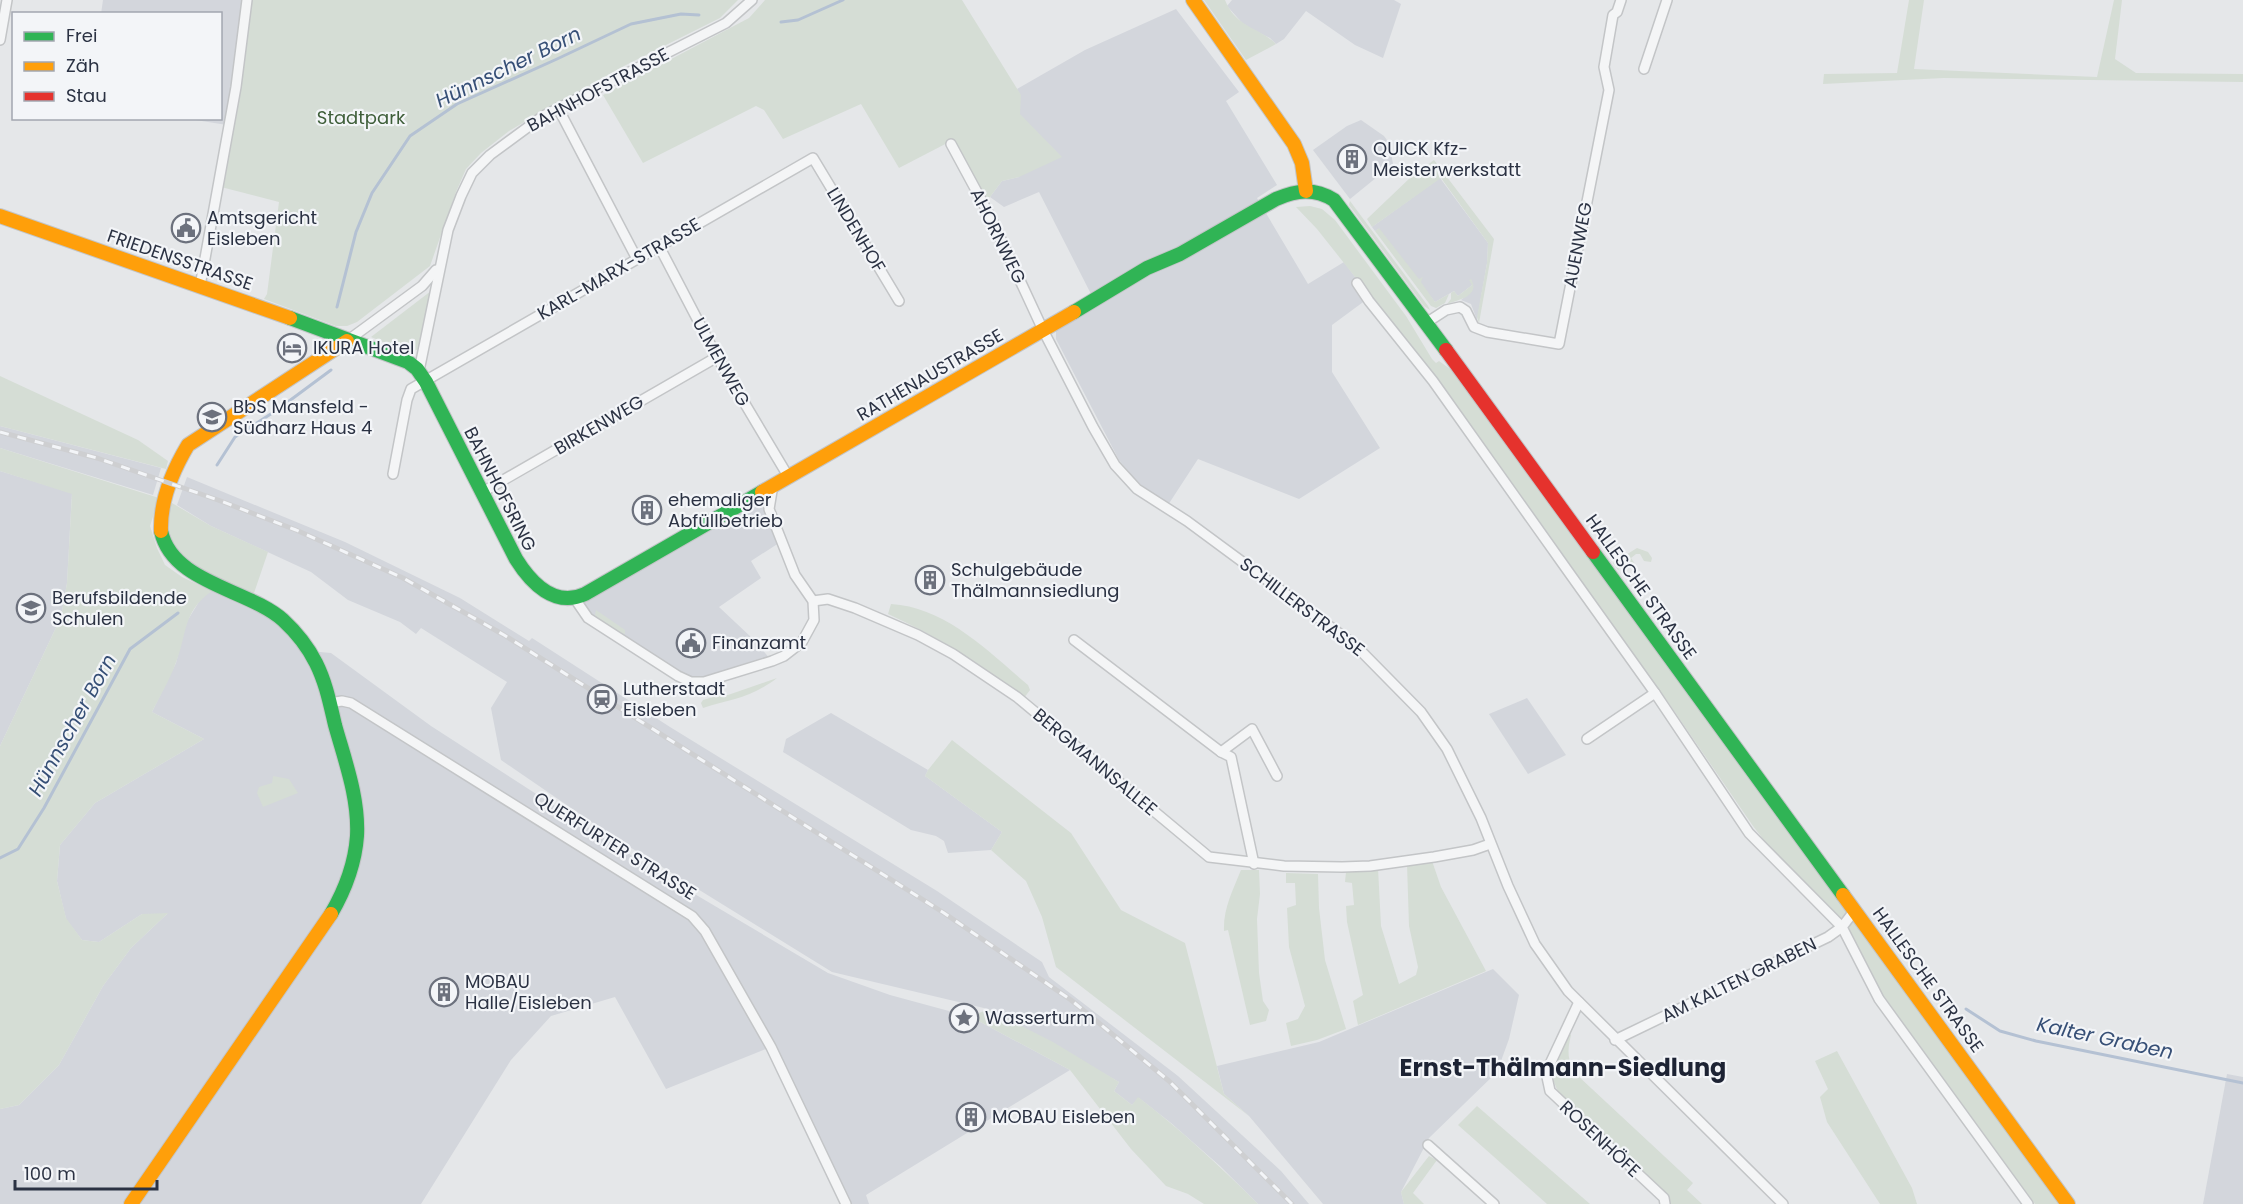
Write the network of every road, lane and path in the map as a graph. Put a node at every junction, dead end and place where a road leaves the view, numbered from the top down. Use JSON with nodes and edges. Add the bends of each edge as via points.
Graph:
{"nodes":[{"id":1,"x":7,"y":0,"type":"edge"},
{"id":2,"x":247,"y":0,"type":"edge"},
{"id":3,"x":752,"y":0,"type":"edge"},
{"id":4,"x":1192,"y":0,"type":"edge"},
{"id":5,"x":1621,"y":0,"type":"edge"},
{"id":6,"x":1667,"y":0,"type":"edge"},
{"id":7,"x":0,"y":39,"type":"edge"},
{"id":8,"x":1644,"y":69,"type":"dead end"},
{"id":9,"x":558,"y":108,"type":"junction"},
{"id":10,"x":951,"y":144,"type":"dead end"},
{"id":11,"x":813,"y":158,"type":"joint"},
{"id":12,"x":1306,"y":191,"type":"junction"},
{"id":13,"x":0,"y":216,"type":"edge"},
{"id":14,"x":659,"y":246,"type":"junction"},
{"id":15,"x":637,"y":259,"type":"junction"},
{"id":16,"x":439,"y":265,"type":"junction"},
{"id":17,"x":1357,"y":283,"type":"dead end"},
{"id":18,"x":200,"y":286,"type":"junction"},
{"id":19,"x":899,"y":301,"type":"dead end"},
{"id":20,"x":1426,"y":323,"type":"junction"},
{"id":21,"x":1043,"y":330,"type":"junction"},
{"id":22,"x":347,"y":341,"type":"junction"},
{"id":23,"x":717,"y":357,"type":"junction"},
{"id":24,"x":417,"y":369,"type":"junction"},
{"id":25,"x":426,"y":382,"type":"junction"},
{"id":26,"x":393,"y":474,"type":"dead end"},
{"id":27,"x":788,"y":477,"type":"junction"},
{"id":28,"x":774,"y":485,"type":"junction"},
{"id":29,"x":481,"y":493,"type":"junction"},
{"id":30,"x":747,"y":500,"type":"junction"},
{"id":31,"x":769,"y":510,"type":"junction"},
{"id":32,"x":575,"y":599,"type":"junction"},
{"id":33,"x":813,"y":602,"type":"junction"},
{"id":34,"x":1074,"y":640,"type":"dead end"},
{"id":35,"x":1655,"y":693,"type":"junction"},
{"id":36,"x":329,"y":704,"type":"junction"},
{"id":37,"x":1587,"y":740,"type":"dead end"},
{"id":38,"x":1221,"y":752,"type":"junction"},
{"id":39,"x":1277,"y":776,"type":"dead end"},
{"id":40,"x":1490,"y":844,"type":"junction"},
{"id":41,"x":1254,"y":864,"type":"junction"},
{"id":42,"x":1855,"y":910,"type":"junction"},
{"id":43,"x":1842,"y":927,"type":"junction"},
{"id":44,"x":1579,"y":1002,"type":"junction"},
{"id":45,"x":1615,"y":1040,"type":"junction"},
{"id":46,"x":1428,"y":1145,"type":"dead end"},
{"id":47,"x":131,"y":1204,"type":"edge"},
{"id":48,"x":846,"y":1204,"type":"edge"},
{"id":49,"x":1494,"y":1204,"type":"edge"},
{"id":50,"x":1665,"y":1204,"type":"edge"},
{"id":51,"x":1783,"y":1204,"type":"edge"},
{"id":52,"x":2028,"y":1204,"type":"edge"},
{"id":53,"x":2068,"y":1204,"type":"edge"}],
"edges":[{"from":1,"to":7,"type":"street"},
{"from":2,"to":18,"type":"street","via":[[236,87]]},
{"from":3,"to":9,"type":"street","name":"BAHNHOFSTRASSE","via":[[726,23]]},
{"from":4,"to":12,"type":"main road","via":[[1294,144],[1302,163]]},
{"from":5,"to":20,"type":"street","name":"AUENWEG","via":[[1613,15],[1604,67],[1609,90],[1559,344],[1487,332],[1474,327],[1468,313],[1460,307],[1446,310]]},
{"from":6,"to":8,"type":"street"},
{"from":9,"to":15,"type":"street"},
{"from":9,"to":16,"type":"street","name":"BAHNHOFSTRASSE","via":[[526,127],[472,173],[460,196]]},
{"from":10,"to":21,"type":"street","name":"AHORNWEG","via":[[991,218]]},
{"from":11,"to":14,"type":"street","name":"KARL-MARX-STRASSE"},
{"from":11,"to":19,"type":"street","name":"LINDENHOF"},
{"from":12,"to":20,"type":"main road","name":"HALLESCHE STRASSE","via":[[1334,200]]},
{"from":12,"to":21,"type":"main road","name":"RATHENAUSTRASSE","via":[[1276,199]]},
{"from":13,"to":18,"type":"main road","name":"FRIEDENSSTRASSE"},
{"from":14,"to":15,"type":"street","name":"KARL-MARX-STRASSE"},
{"from":14,"to":23,"type":"street","name":"ULMENWEG"},
{"from":15,"to":25,"type":"street","name":"KARL-MARX-STRASSE"},
{"from":16,"to":22,"type":"street","name":"BAHNHOFSTRASSE","via":[[422,286]]},
{"from":16,"to":24,"type":"street","name":"BAHNHOFSTRASSE"},
{"from":17,"to":35,"type":"street","via":[[1433,382]]},
{"from":18,"to":22,"type":"main road","name":"FRIEDENSSTRASSE"},
{"from":20,"to":42,"type":"main road","name":"HALLESCHE STRASSE"},
{"from":21,"to":27,"type":"main road","name":"RATHENAUSTRASSE"},
{"from":21,"to":40,"type":"street","name":"SCHILLERSTRASSE","via":[[1115,465],[1137,489],[1195,526],[1355,645],[1420,712],[1447,749]]},
{"from":22,"to":24,"type":"main road","name":"BAHNHOFSRING","via":[[396,357]]},
{"from":22,"to":36,"type":"main road","via":[[188,445],[175,470],[161,527],[169,551],[182,565],[264,607],[289,626],[315,662]]},
{"from":23,"to":27,"type":"street","name":"ULMENWEG"},
{"from":23,"to":29,"type":"street","name":"BIRKENWEG"},
{"from":24,"to":25,"type":"main road","name":"BAHNHOFSRING"},
{"from":25,"to":26,"type":"street","via":[[411,389],[407,400]]},
{"from":25,"to":29,"type":"main road","name":"BAHNHOFSRING"},
{"from":27,"to":28,"type":"main road","name":"RATHENAUSTRASSE"},
{"from":28,"to":30,"type":"main road","name":"RATHENAUSTRASSE"},
{"from":28,"to":31,"type":"street"},
{"from":29,"to":32,"type":"main road","name":"BAHNHOFSRING","via":[[525,573],[557,597]]},
{"from":30,"to":31,"type":"street"},
{"from":30,"to":32,"type":"main road","name":"RATHENAUSTRASSE"},
{"from":31,"to":33,"type":"street","via":[[795,575]]},
{"from":32,"to":33,"type":"street","via":[[588,618],[678,676],[697,683],[784,656],[802,642],[814,620]]},
{"from":33,"to":41,"type":"street","name":"BERGMANNSALLEE","via":[[828,599],[855,608],[952,654],[1017,697],[1209,857]]},
{"from":34,"to":38,"type":"street"},
{"from":35,"to":37,"type":"street"},
{"from":35,"to":43,"type":"street","via":[[1749,833]]},
{"from":36,"to":47,"type":"main road","via":[[357,816],[356,849],[348,882],[307,951]]},
{"from":36,"to":48,"type":"street","name":"QUERFURTER STRASSE","via":[[351,703],[692,916],[705,931],[771,1047]]},
{"from":38,"to":39,"type":"street","via":[[1252,729]]},
{"from":38,"to":41,"type":"street","via":[[1232,757]]},
{"from":40,"to":41,"type":"street","name":"BERGMANNSALLEE","via":[[1370,866]]},
{"from":40,"to":44,"type":"street","name":"SCHILLERSTRASSE","via":[[1535,944]]},
{"from":42,"to":43,"type":"street","name":"AM KALTEN GRABEN"},
{"from":42,"to":53,"type":"main road","name":"HALLESCHE STRASSE"},
{"from":43,"to":45,"type":"street","name":"AM KALTEN GRABEN"},
{"from":43,"to":52,"type":"street","via":[[1879,999]]},
{"from":44,"to":45,"type":"street","name":"SCHILLERSTRASSE"},
{"from":44,"to":50,"type":"street","name":"ROSENHÖFE","via":[[1549,1066],[1550,1091],[1664,1198]]},
{"from":45,"to":51,"type":"street","name":"SCHILLERSTRASSE"},
{"from":46,"to":49,"type":"street"}]}
